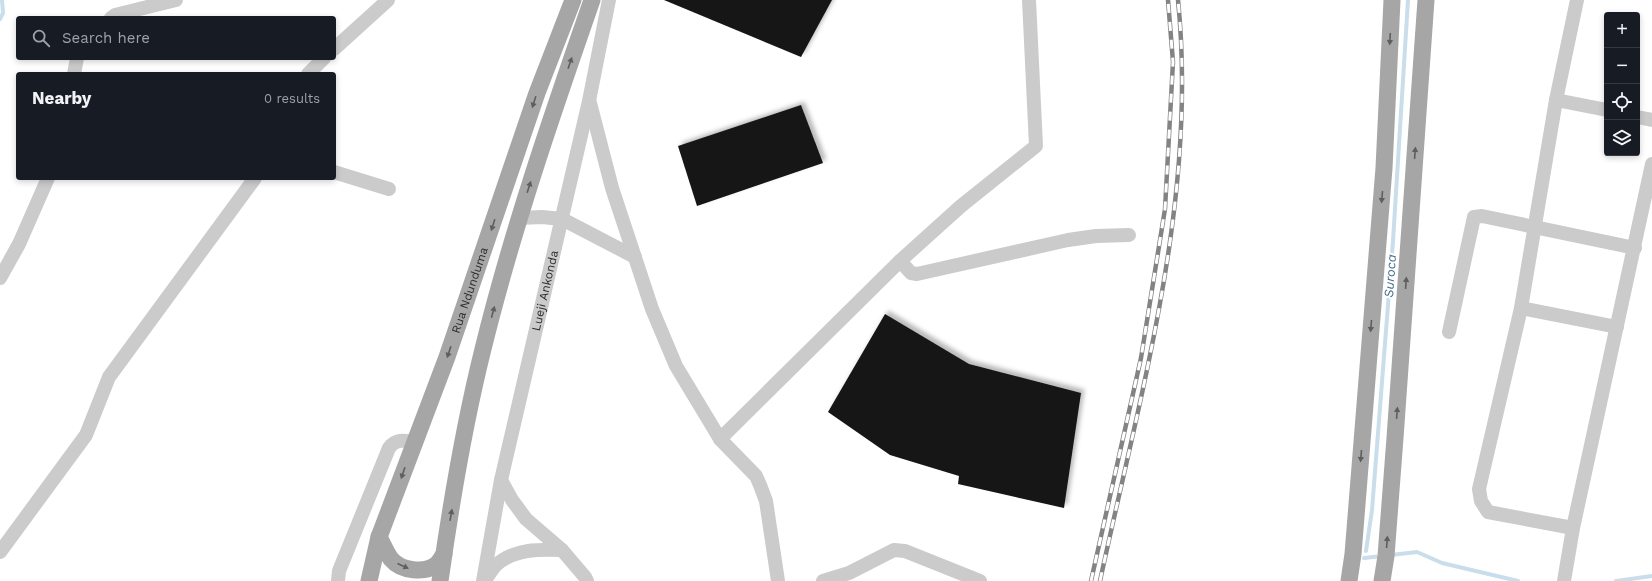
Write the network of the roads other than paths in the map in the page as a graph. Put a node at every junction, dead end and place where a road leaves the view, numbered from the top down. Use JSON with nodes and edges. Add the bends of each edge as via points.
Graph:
{"nodes":[{"id":1,"x":176,"y":0,"type":"edge"},
{"id":2,"x":388,"y":0,"type":"edge"},
{"id":3,"x":574,"y":0,"type":"edge"},
{"id":4,"x":592,"y":0,"type":"edge"},
{"id":5,"x":609,"y":0,"type":"edge"},
{"id":6,"x":1029,"y":0,"type":"edge"},
{"id":7,"x":1392,"y":0,"type":"edge"},
{"id":8,"x":1426,"y":0,"type":"edge"},
{"id":9,"x":1577,"y":0,"type":"edge"},
{"id":10,"x":113,"y":16,"type":"edge"},
{"id":11,"x":336,"y":47,"type":"edge"},
{"id":12,"x":77,"y":60,"type":"edge"},
{"id":13,"x":322,"y":60,"type":"edge"},
{"id":14,"x":74,"y":72,"type":"edge"},
{"id":15,"x":310,"y":72,"type":"edge"},
{"id":16,"x":1556,"y":100,"type":"junction"},
{"id":17,"x":589,"y":101,"type":"junction"},
{"id":18,"x":1604,"y":109,"type":"edge"},
{"id":19,"x":1640,"y":117,"type":"edge"},
{"id":20,"x":1652,"y":120,"type":"edge"},
{"id":21,"x":1652,"y":164,"type":"edge"},
{"id":22,"x":336,"y":173,"type":"edge"},
{"id":23,"x":47,"y":180,"type":"edge"},
{"id":24,"x":254,"y":180,"type":"edge"},
{"id":25,"x":389,"y":188,"type":"dead end"},
{"id":26,"x":1647,"y":213,"type":"edge"},
{"id":27,"x":519,"y":218,"type":"junction"},
{"id":28,"x":562,"y":219,"type":"junction"},
{"id":29,"x":1534,"y":227,"type":"junction"},
{"id":30,"x":1129,"y":235,"type":"dead end"},
{"id":31,"x":1635,"y":248,"type":"junction"},
{"id":32,"x":635,"y":257,"type":"junction"},
{"id":33,"x":900,"y":261,"type":"junction"},
{"id":34,"x":0,"y":278,"type":"edge"},
{"id":35,"x":1520,"y":308,"type":"junction"},
{"id":36,"x":1617,"y":327,"type":"junction"},
{"id":37,"x":1449,"y":332,"type":"dead end"},
{"id":38,"x":720,"y":439,"type":"junction"},
{"id":39,"x":414,"y":442,"type":"junction"},
{"id":40,"x":501,"y":480,"type":"junction"},
{"id":41,"x":1573,"y":528,"type":"junction"},
{"id":42,"x":379,"y":537,"type":"junction"},
{"id":43,"x":562,"y":550,"type":"junction"},
{"id":44,"x":0,"y":552,"type":"edge"},
{"id":45,"x":444,"y":554,"type":"junction"},
{"id":46,"x":338,"y":581,"type":"edge"},
{"id":47,"x":369,"y":581,"type":"edge"},
{"id":48,"x":440,"y":581,"type":"edge"},
{"id":49,"x":484,"y":581,"type":"edge"},
{"id":50,"x":587,"y":581,"type":"edge"},
{"id":51,"x":778,"y":581,"type":"edge"},
{"id":52,"x":823,"y":581,"type":"edge"},
{"id":53,"x":980,"y":581,"type":"edge"},
{"id":54,"x":1349,"y":581,"type":"edge"},
{"id":55,"x":1382,"y":581,"type":"edge"},
{"id":56,"x":1564,"y":581,"type":"edge"}],
"edges":[{"from":1,"to":10,"type":"street"},
{"from":2,"to":11,"type":"street"},
{"from":3,"to":39,"type":"main road","name":"Rua Ndunduma","one_way":true,"via":[[537,93],[450,350]]},
{"from":27,"to":4,"type":"main road","one_way":true},
{"from":5,"to":17,"type":"street","name":"Lueji Ankonda"},
{"from":6,"to":33,"type":"street","via":[[1036,146],[961,206]]},
{"from":7,"to":54,"type":"main road","one_way":true,"via":[[1384,168]]},
{"from":55,"to":8,"type":"main road","one_way":true,"via":[[1395,438]]},
{"from":9,"to":16,"type":"street"},
{"from":12,"to":14,"type":"street"},
{"from":13,"to":15,"type":"street"},
{"from":16,"to":18,"type":"street"},
{"from":16,"to":29,"type":"street"},
{"from":17,"to":28,"type":"street","name":"Lueji Ankonda"},
{"from":17,"to":32,"type":"street","via":[[612,188]]},
{"from":19,"to":20,"type":"street"},
{"from":21,"to":26,"type":"street"},
{"from":22,"to":25,"type":"street"},
{"from":23,"to":34,"type":"street","via":[[19,244]]},
{"from":24,"to":44,"type":"street","via":[[109,377],[86,435]]},
{"from":26,"to":31,"type":"street"},
{"from":27,"to":28,"type":"street"},
{"from":45,"to":27,"type":"main road","one_way":true,"via":[[462,447],[483,349]]},
{"from":28,"to":32,"type":"street"},
{"from":28,"to":40,"type":"street","name":"Lueji Ankonda"},
{"from":29,"to":31,"type":"street"},
{"from":29,"to":35,"type":"street"},
{"from":29,"to":37,"type":"street","via":[[1482,216],[1474,217]]},
{"from":30,"to":33,"type":"street","via":[[1068,240],[917,274],[911,273]]},
{"from":31,"to":36,"type":"street"},
{"from":32,"to":38,"type":"street","via":[[652,309],[676,366]]},
{"from":33,"to":38,"type":"street"},
{"from":35,"to":36,"type":"street"},
{"from":35,"to":41,"type":"street","via":[[1479,488],[1480,501],[1488,512]]},
{"from":36,"to":41,"type":"street"},
{"from":38,"to":51,"type":"street","via":[[756,476],[760,485],[766,501]]},
{"from":39,"to":42,"type":"main road","name":"Rua Ndunduma","one_way":true},
{"from":39,"to":46,"type":"street","via":[[398,441],[392,443],[389,448],[339,572]]},
{"from":40,"to":43,"type":"street","via":[[526,519]]},
{"from":40,"to":49,"type":"street","name":"Lueji Ankonda"},
{"from":41,"to":56,"type":"street"},
{"from":42,"to":45,"type":"main road","one_way":true,"via":[[392,560],[409,569],[429,568],[438,563]]},
{"from":42,"to":47,"type":"main road","name":"Rua Ndunduma"},
{"from":43,"to":49,"type":"street","via":[[524,551],[510,556],[496,565]]},
{"from":43,"to":50,"type":"street"},
{"from":45,"to":48,"type":"main road"},
{"from":52,"to":53,"type":"street","via":[[849,573],[894,550],[904,551]]}]}
